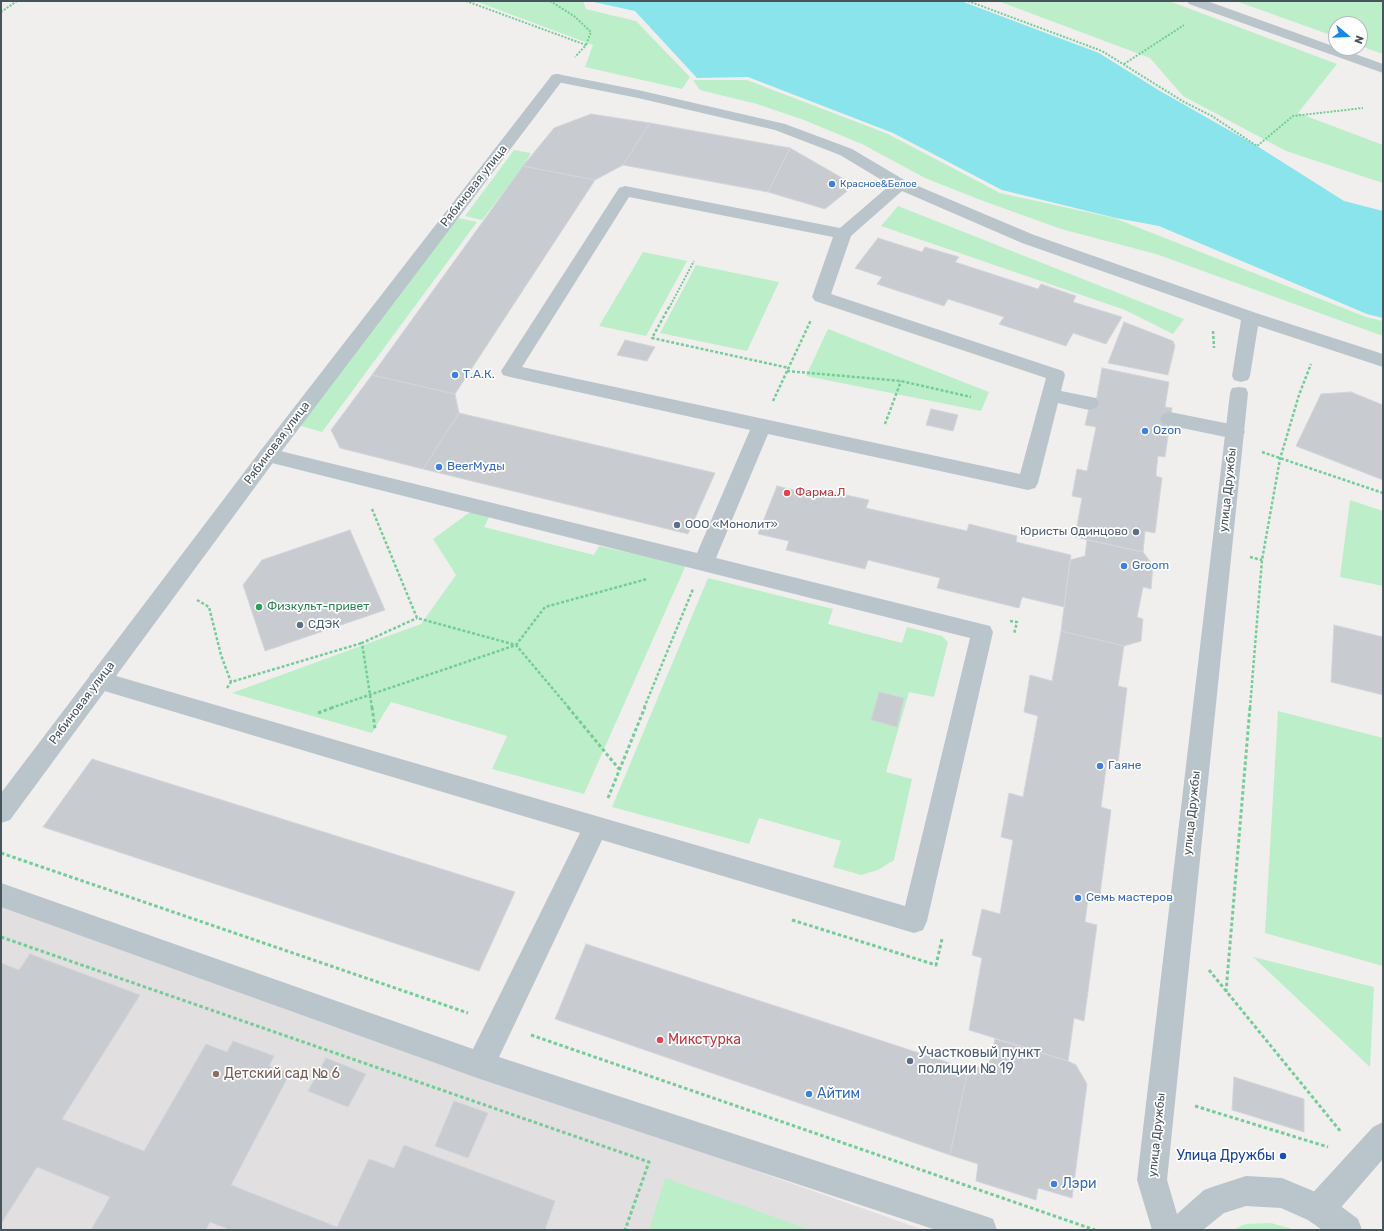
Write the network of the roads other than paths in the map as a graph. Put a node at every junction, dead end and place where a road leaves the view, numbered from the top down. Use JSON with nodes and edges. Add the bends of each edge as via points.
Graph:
{"nodes":[{"id":1,"x":1194,"y":1,"type":"edge"},
{"id":2,"x":1383,"y":69,"type":"edge"},
{"id":3,"x":900,"y":184,"type":"junction"},
{"id":4,"x":843,"y":234,"type":"junction"},
{"id":5,"x":1250,"y":317,"type":"junction"},
{"id":6,"x":1383,"y":361,"type":"edge"},
{"id":7,"x":1050,"y":395,"type":"junction"},
{"id":8,"x":1089,"y":403,"type":"dead end"},
{"id":9,"x":1170,"y":419,"type":"dead end"},
{"id":10,"x":762,"y":425,"type":"junction"},
{"id":11,"x":1234,"y":437,"type":"junction"},
{"id":12,"x":268,"y":455,"type":"junction"},
{"id":13,"x":704,"y":563,"type":"junction"},
{"id":14,"x":99,"y":680,"type":"junction"},
{"id":15,"x":1,"y":812,"type":"edge"},
{"id":16,"x":596,"y":827,"type":"junction"},
{"id":17,"x":1,"y":895,"type":"edge"},
{"id":18,"x":480,"y":1065,"type":"junction"},
{"id":19,"x":1383,"y":1137,"type":"edge"},
{"id":20,"x":1320,"y":1209,"type":"junction"},
{"id":21,"x":982,"y":1230,"type":"edge"},
{"id":22,"x":1167,"y":1230,"type":"edge"},
{"id":23,"x":1185,"y":1230,"type":"edge"},
{"id":24,"x":1347,"y":1230,"type":"edge"}],
"edges":[{"from":1,"to":2,"type":"street"},
{"from":3,"to":4,"type":"street"},
{"from":3,"to":5,"type":"street","via":[[1028,239]]},
{"from":3,"to":12,"type":"street","name":"Рябиновая улица","via":[[846,152],[780,127],[557,78]]},
{"from":4,"to":7,"type":"street","via":[[821,298],[1056,374]]},
{"from":4,"to":10,"type":"street","via":[[625,191],[510,371]]},
{"from":5,"to":6,"type":"street"},
{"from":5,"to":11,"type":"street","name":"улица Дружбы"},
{"from":7,"to":8,"type":"street"},
{"from":7,"to":10,"type":"street","via":[[1028,483]]},
{"from":9,"to":11,"type":"street"},
{"from":10,"to":13,"type":"street"},
{"from":11,"to":22,"type":"street","name":"улица Дружбы","via":[[1152,1180]]},
{"from":12,"to":13,"type":"street"},
{"from":12,"to":14,"type":"street","name":"Рябиновая улица"},
{"from":13,"to":16,"type":"street","via":[[982,632],[914,921]]},
{"from":14,"to":15,"type":"street","name":"Рябиновая улица"},
{"from":14,"to":16,"type":"street"},
{"from":16,"to":18,"type":"street"},
{"from":17,"to":18,"type":"street"},
{"from":18,"to":21,"type":"street"},
{"from":19,"to":20,"type":"street"},
{"from":20,"to":23,"type":"street","via":[[1282,1193],[1246,1191],[1215,1201],[1189,1222]]},
{"from":20,"to":24,"type":"street"}]}
